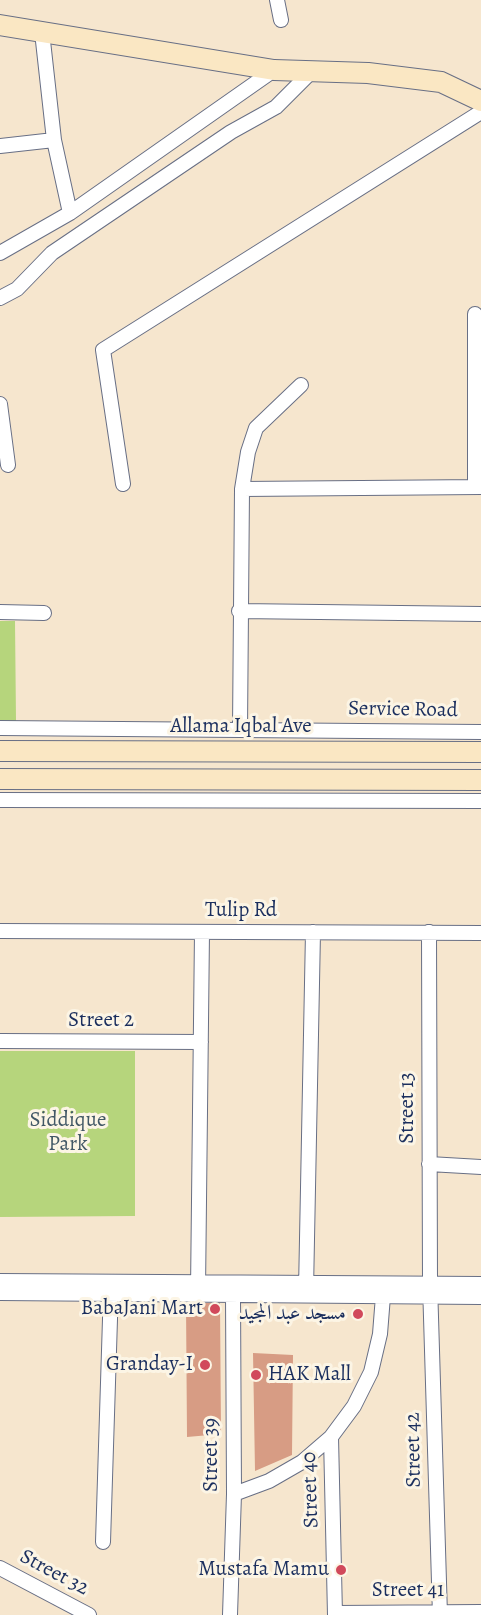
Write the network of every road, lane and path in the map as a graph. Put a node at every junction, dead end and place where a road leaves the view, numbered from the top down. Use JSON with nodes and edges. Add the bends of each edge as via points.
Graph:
{"nodes":[{"id":1,"x":277,"y":0,"type":"edge"},
{"id":2,"x":281,"y":20,"type":"dead end"},
{"id":3,"x":0,"y":25,"type":"edge"},
{"id":4,"x":42,"y":32,"type":"junction"},
{"id":5,"x":274,"y":70,"type":"junction"},
{"id":6,"x":313,"y":70,"type":"junction"},
{"id":7,"x":481,"y":101,"type":"edge"},
{"id":8,"x":481,"y":112,"type":"edge"},
{"id":9,"x":54,"y":140,"type":"junction"},
{"id":10,"x":0,"y":146,"type":"edge"},
{"id":11,"x":70,"y":213,"type":"junction"},
{"id":12,"x":0,"y":253,"type":"edge"},
{"id":13,"x":0,"y":298,"type":"edge"},
{"id":14,"x":475,"y":314,"type":"dead end"},
{"id":15,"x":301,"y":385,"type":"dead end"},
{"id":16,"x":0,"y":404,"type":"edge"},
{"id":17,"x":8,"y":465,"type":"dead end"},
{"id":18,"x":123,"y":484,"type":"dead end"},
{"id":19,"x":478,"y":487,"type":"edge"},
{"id":20,"x":242,"y":489,"type":"junction"},
{"id":21,"x":239,"y":611,"type":"junction"},
{"id":22,"x":0,"y":612,"type":"edge"},
{"id":23,"x":44,"y":613,"type":"dead end"},
{"id":24,"x":481,"y":614,"type":"edge"},
{"id":25,"x":0,"y":729,"type":"edge"},
{"id":26,"x":240,"y":729,"type":"junction"},
{"id":27,"x":481,"y":732,"type":"edge"},
{"id":28,"x":0,"y":751,"type":"edge"},
{"id":29,"x":481,"y":752,"type":"edge"},
{"id":30,"x":0,"y":779,"type":"edge"},
{"id":31,"x":481,"y":780,"type":"edge"},
{"id":32,"x":0,"y":801,"type":"edge"},
{"id":33,"x":481,"y":801,"type":"edge"},
{"id":34,"x":0,"y":932,"type":"edge"},
{"id":35,"x":202,"y":932,"type":"junction"},
{"id":36,"x":313,"y":932,"type":"junction"},
{"id":37,"x":429,"y":932,"type":"junction"},
{"id":38,"x":481,"y":933,"type":"edge"},
{"id":39,"x":0,"y":1041,"type":"edge"},
{"id":40,"x":201,"y":1042,"type":"junction"},
{"id":41,"x":429,"y":1164,"type":"junction"},
{"id":42,"x":481,"y":1167,"type":"edge"},
{"id":43,"x":0,"y":1281,"type":"edge"},
{"id":44,"x":481,"y":1284,"type":"edge"},
{"id":45,"x":111,"y":1289,"type":"junction"},
{"id":46,"x":198,"y":1289,"type":"junction"},
{"id":47,"x":306,"y":1289,"type":"junction"},
{"id":48,"x":430,"y":1290,"type":"junction"},
{"id":49,"x":0,"y":1293,"type":"edge"},
{"id":50,"x":233,"y":1295,"type":"junction"},
{"id":51,"x":383,"y":1296,"type":"junction"},
{"id":52,"x":481,"y":1297,"type":"edge"},
{"id":53,"x":331,"y":1437,"type":"junction"},
{"id":54,"x":234,"y":1494,"type":"junction"},
{"id":55,"x":104,"y":1542,"type":"dead end"},
{"id":56,"x":0,"y":1568,"type":"edge"},
{"id":57,"x":481,"y":1611,"type":"edge"},
{"id":58,"x":81,"y":1613,"type":"edge"},
{"id":59,"x":336,"y":1614,"type":"edge"},
{"id":60,"x":440,"y":1614,"type":"edge"},
{"id":61,"x":230,"y":1615,"type":"edge"}],
"edges":[{"from":1,"to":2,"type":"street"},
{"from":3,"to":4,"type":"main road"},
{"from":4,"to":5,"type":"main road"},
{"from":4,"to":9,"type":"street"},
{"from":5,"to":6,"type":"main road"},
{"from":5,"to":11,"type":"street"},
{"from":6,"to":7,"type":"main road","via":[[441,82]]},
{"from":6,"to":13,"type":"street","via":[[276,107],[231,132],[52,253],[16,289]]},
{"from":8,"to":18,"type":"street","via":[[103,350]]},
{"from":9,"to":10,"type":"street"},
{"from":9,"to":11,"type":"street"},
{"from":11,"to":12,"type":"street"},
{"from":14,"to":19,"type":"street"},
{"from":15,"to":20,"type":"street","via":[[256,428]]},
{"from":16,"to":17,"type":"street"},
{"from":19,"to":20,"type":"street"},
{"from":20,"to":21,"type":"street"},
{"from":21,"to":24,"type":"street"},
{"from":21,"to":26,"type":"street"},
{"from":22,"to":23,"type":"street"},
{"from":25,"to":26,"type":"street","name":"Service Road"},
{"from":26,"to":27,"type":"street","name":"Service Road"},
{"from":28,"to":29,"type":"main road","name":"Allama Iqbal Ave"},
{"from":30,"to":31,"type":"main road"},
{"from":32,"to":33,"type":"street"},
{"from":34,"to":35,"type":"street","name":"Tulip Rd"},
{"from":35,"to":36,"type":"street","name":"Tulip Rd"},
{"from":35,"to":40,"type":"street"},
{"from":36,"to":37,"type":"street","name":"Tulip Rd"},
{"from":36,"to":47,"type":"street"},
{"from":37,"to":38,"type":"street","name":"Tulip Rd"},
{"from":37,"to":41,"type":"street","name":"Street 13"},
{"from":39,"to":40,"type":"street","name":"Street 2"},
{"from":40,"to":46,"type":"street"},
{"from":41,"to":42,"type":"street"},
{"from":41,"to":48,"type":"street","name":"Street 13"},
{"from":43,"to":45,"type":"street"},
{"from":44,"to":48,"type":"street"},
{"from":45,"to":46,"type":"street"},
{"from":45,"to":49,"type":"street"},
{"from":45,"to":55,"type":"street"},
{"from":46,"to":47,"type":"street"},
{"from":46,"to":50,"type":"street"},
{"from":47,"to":48,"type":"street"},
{"from":47,"to":50,"type":"street"},
{"from":47,"to":51,"type":"street"},
{"from":48,"to":51,"type":"street"},
{"from":48,"to":52,"type":"street"},
{"from":48,"to":60,"type":"street","name":"Street 42"},
{"from":50,"to":54,"type":"street","name":"Street 39"},
{"from":51,"to":53,"type":"street","via":[[380,1334],[370,1371],[354,1406]]},
{"from":53,"to":54,"type":"street","via":[[294,1467]]},
{"from":53,"to":59,"type":"street","name":"Street 40"},
{"from":54,"to":61,"type":"street","name":"Street 39"},
{"from":56,"to":58,"type":"street","name":"Street 32"},
{"from":57,"to":60,"type":"street","name":"Street 41"},
{"from":59,"to":60,"type":"street","name":"Street 41"}]}
